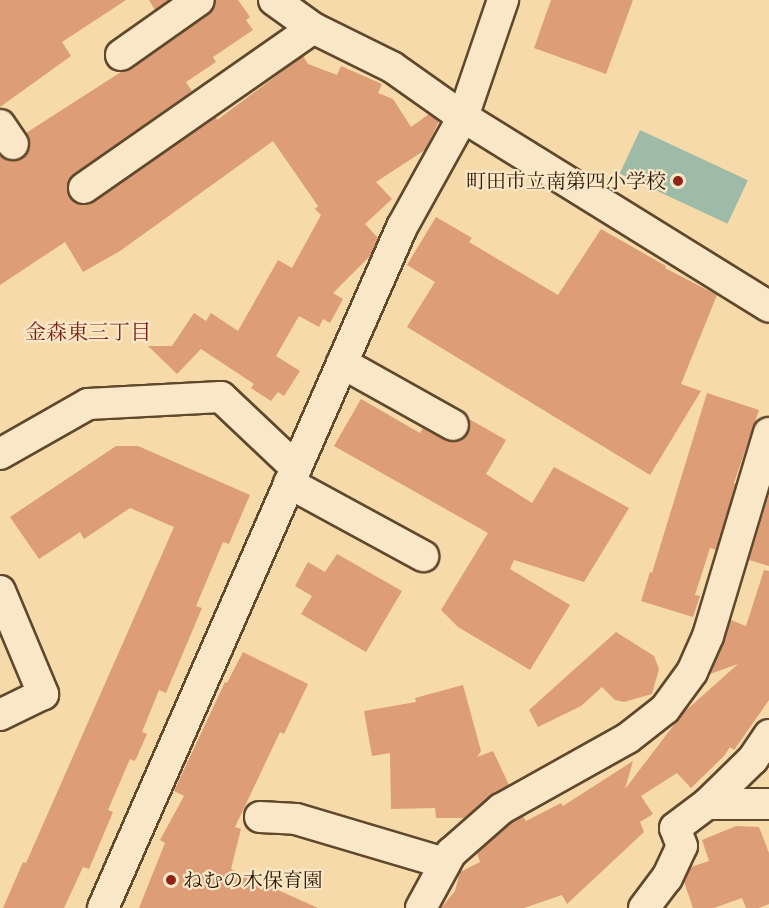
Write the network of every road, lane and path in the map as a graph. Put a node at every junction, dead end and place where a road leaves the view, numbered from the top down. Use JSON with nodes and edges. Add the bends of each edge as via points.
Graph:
{"nodes":[{"id":1,"x":200,"y":0,"type":"edge"},
{"id":2,"x":274,"y":0,"type":"edge"},
{"id":3,"x":503,"y":0,"type":"edge"},
{"id":4,"x":313,"y":28,"type":"junction"},
{"id":5,"x":121,"y":55,"type":"dead end"},
{"id":6,"x":464,"y":117,"type":"junction"},
{"id":7,"x":84,"y":188,"type":"dead end"},
{"id":8,"x":769,"y":307,"type":"edge"},
{"id":9,"x":342,"y":363,"type":"junction"},
{"id":10,"x":453,"y":425,"type":"dead end"},
{"id":11,"x":769,"y":433,"type":"edge"},
{"id":12,"x":0,"y":454,"type":"edge"},
{"id":13,"x":293,"y":475,"type":"junction"},
{"id":14,"x":423,"y":556,"type":"dead end"},
{"id":15,"x":1,"y":598,"type":"edge"},
{"id":16,"x":0,"y":716,"type":"edge"},
{"id":17,"x":769,"y":735,"type":"edge"},
{"id":18,"x":707,"y":804,"type":"junction"},
{"id":19,"x":769,"y":804,"type":"edge"},
{"id":20,"x":260,"y":817,"type":"dead end"},
{"id":21,"x":445,"y":863,"type":"junction"},
{"id":22,"x":103,"y":908,"type":"edge"},
{"id":23,"x":421,"y":908,"type":"edge"},
{"id":24,"x":645,"y":908,"type":"edge"}],
"edges":[{"from":1,"to":5,"type":"street"},
{"from":2,"to":4,"type":"street"},
{"from":3,"to":6,"type":"street"},
{"from":4,"to":6,"type":"street","via":[[392,67]]},
{"from":4,"to":7,"type":"street"},
{"from":6,"to":8,"type":"street"},
{"from":6,"to":9,"type":"street","via":[[402,227]]},
{"from":9,"to":10,"type":"street"},
{"from":9,"to":13,"type":"street"},
{"from":11,"to":21,"type":"street","via":[[708,636],[692,672],[664,709],[628,738],[501,809],[451,853]]},
{"from":12,"to":13,"type":"street","via":[[88,404],[221,397]]},
{"from":13,"to":14,"type":"street"},
{"from":13,"to":22,"type":"street"},
{"from":15,"to":16,"type":"street","via":[[43,694]]},
{"from":17,"to":18,"type":"street","via":[[753,759]]},
{"from":18,"to":19,"type":"street"},
{"from":18,"to":24,"type":"street","via":[[675,828],[682,846],[667,878]]},
{"from":20,"to":21,"type":"street","via":[[296,819]]},
{"from":21,"to":23,"type":"street"}]}
